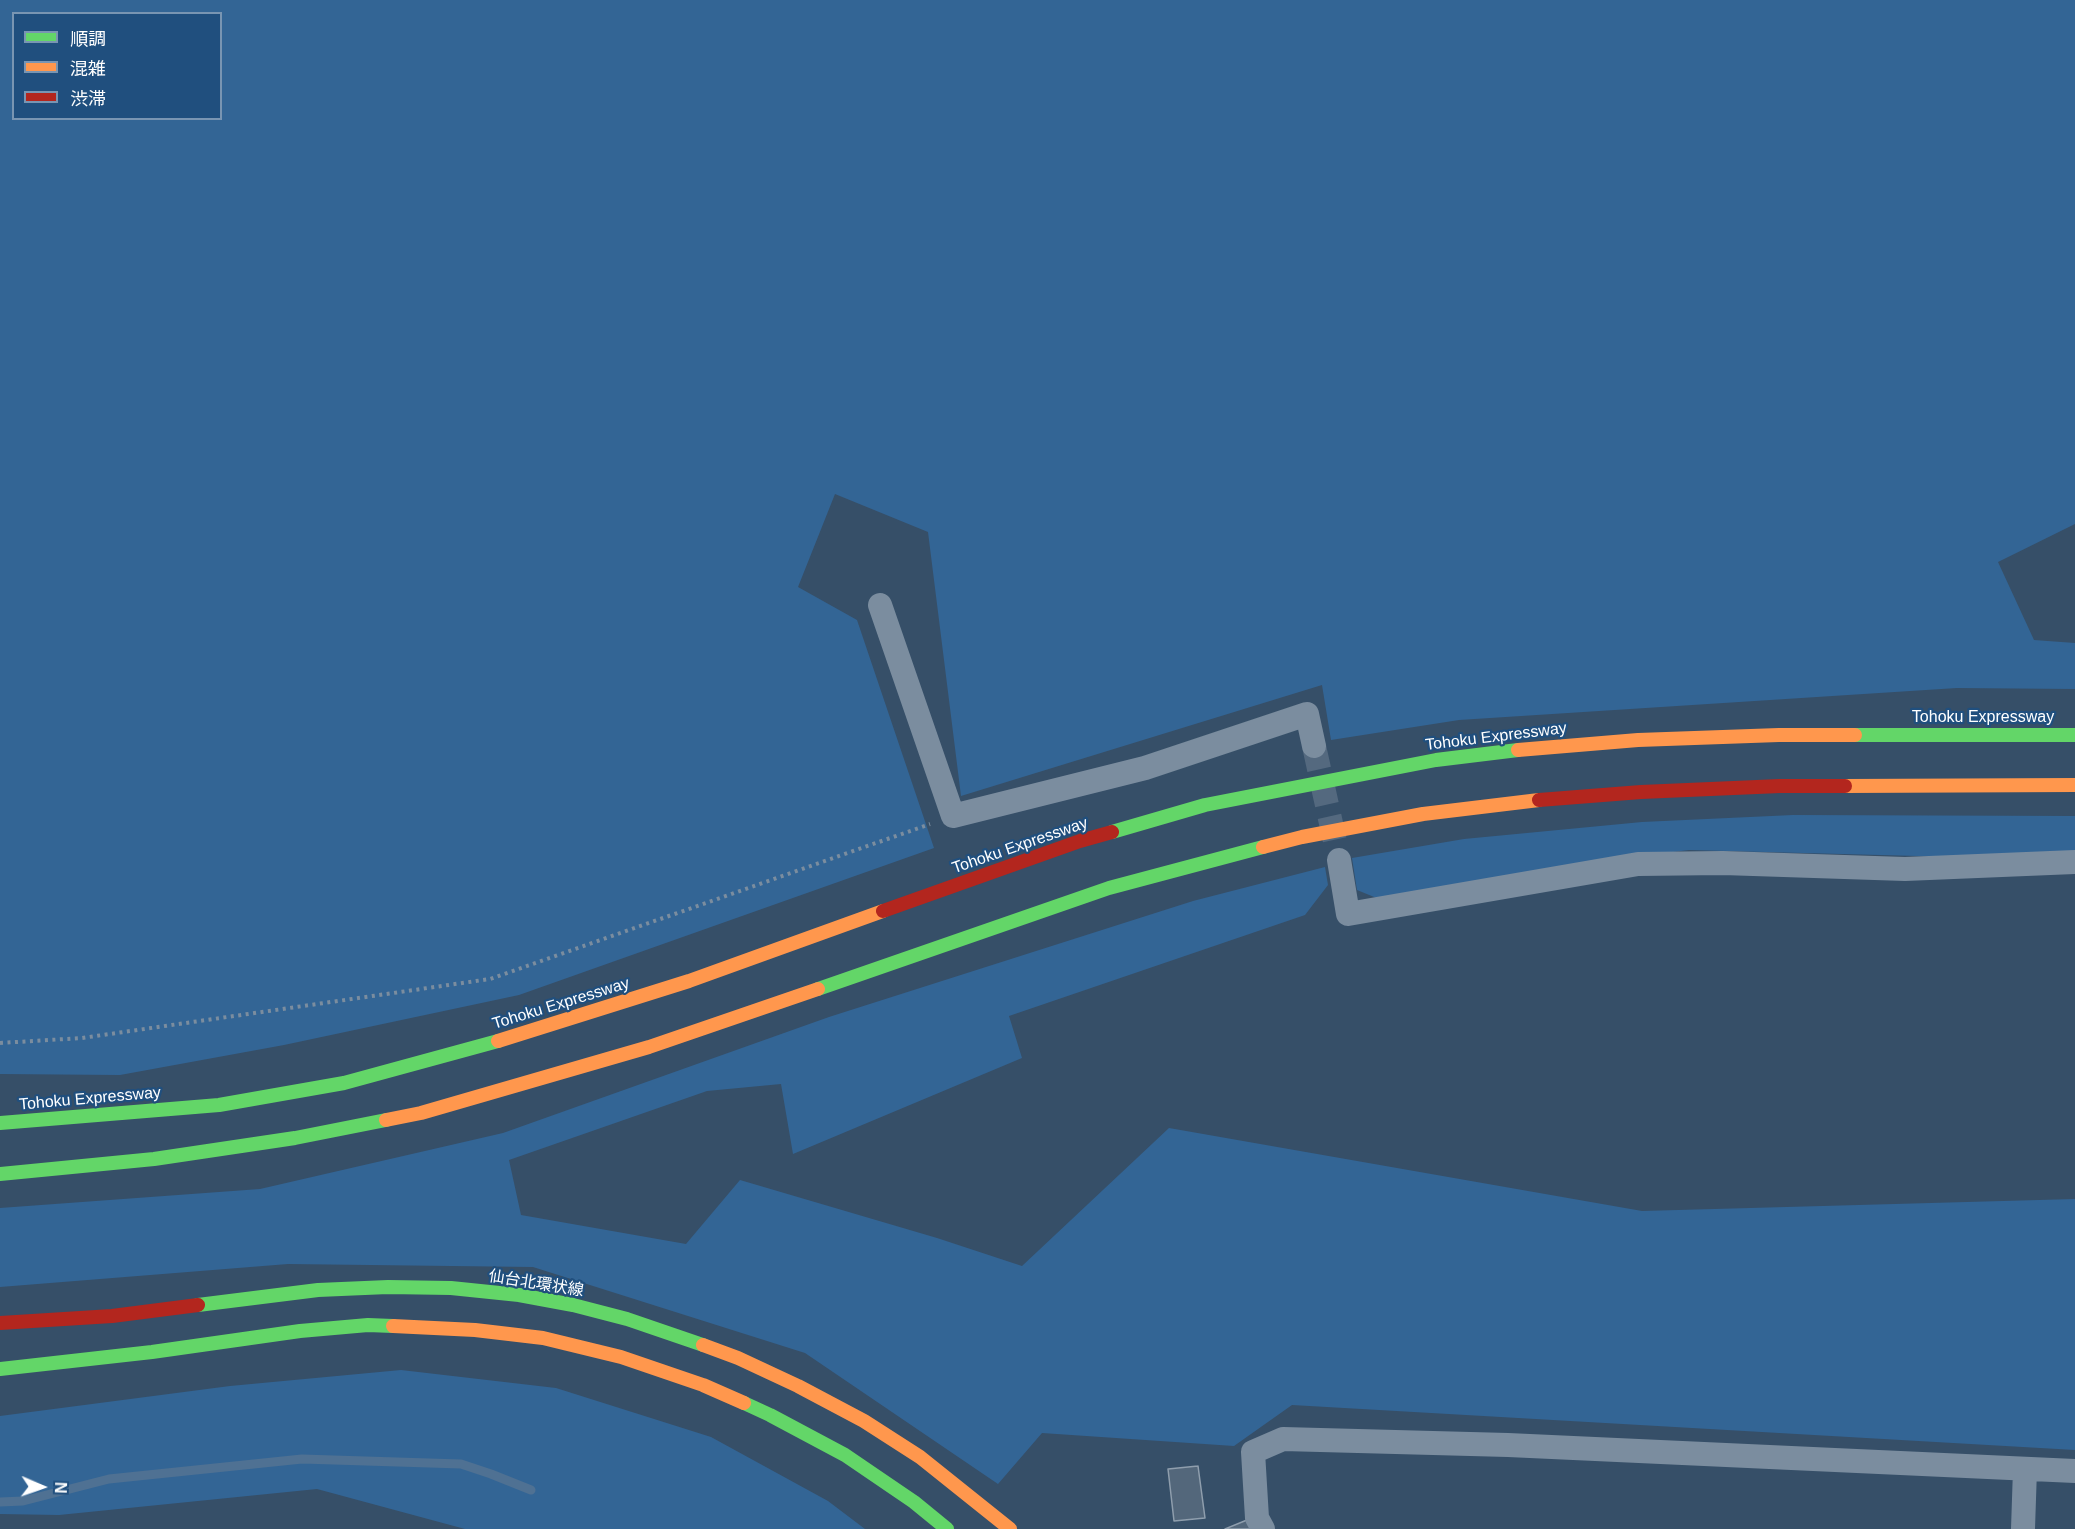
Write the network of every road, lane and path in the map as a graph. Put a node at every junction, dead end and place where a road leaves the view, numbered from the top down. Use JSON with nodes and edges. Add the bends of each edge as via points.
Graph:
{"nodes":[{"id":1,"x":880,"y":605,"type":"dead end"},
{"id":2,"x":2075,"y":735,"type":"edge"},
{"id":3,"x":1314,"y":746,"type":"tunnel mouth"},
{"id":4,"x":2075,"y":785,"type":"edge"},
{"id":5,"x":953,"y":816,"type":"junction"},
{"id":6,"x":1339,"y":860,"type":"tunnel mouth"},
{"id":7,"x":2075,"y":862,"type":"edge"},
{"id":8,"x":0,"y":1043,"type":"edge"},
{"id":9,"x":0,"y":1123,"type":"edge"},
{"id":10,"x":0,"y":1174,"type":"edge"},
{"id":11,"x":0,"y":1323,"type":"edge"},
{"id":12,"x":0,"y":1369,"type":"edge"},
{"id":13,"x":2025,"y":1469,"type":"junction"},
{"id":14,"x":2075,"y":1471,"type":"edge"},
{"id":15,"x":947,"y":1529,"type":"edge"},
{"id":16,"x":1010,"y":1529,"type":"edge"},
{"id":17,"x":1263,"y":1529,"type":"edge"},
{"id":18,"x":2023,"y":1529,"type":"edge"}],
"edges":[{"from":1,"to":5,"type":"street"},
{"from":2,"to":9,"type":"main road","name":"Tohoku Expressway","via":[[1779,735],[1638,740],[1436,759],[1205,805],[1103,835],[689,981],[511,1038],[344,1083],[219,1105]]},
{"from":3,"to":5,"type":"street","via":[[1307,714],[1145,768]]},
{"from":4,"to":10,"type":"main road","via":[[1780,786],[1641,792],[1423,814],[1302,837],[1109,888],[649,1047],[421,1113],[295,1138],[154,1159]]},
{"from":5,"to":8,"type":"path","via":[[490,979],[82,1038]]},
{"from":6,"to":7,"type":"street","via":[[1348,914],[1638,864],[1905,869]]},
{"from":11,"to":16,"type":"main road","name":"仙台北環状線","via":[[112,1316],[318,1290],[388,1287],[451,1288],[573,1305],[681,1337],[798,1386],[920,1457]]},
{"from":12,"to":15,"type":"main road","via":[[368,1325],[543,1338],[621,1357],[703,1385],[770,1415],[845,1455]]},
{"from":13,"to":14,"type":"street"},
{"from":13,"to":17,"type":"street","via":[[1508,1445],[1282,1439],[1253,1452],[1257,1518]]},
{"from":13,"to":18,"type":"street"}]}
